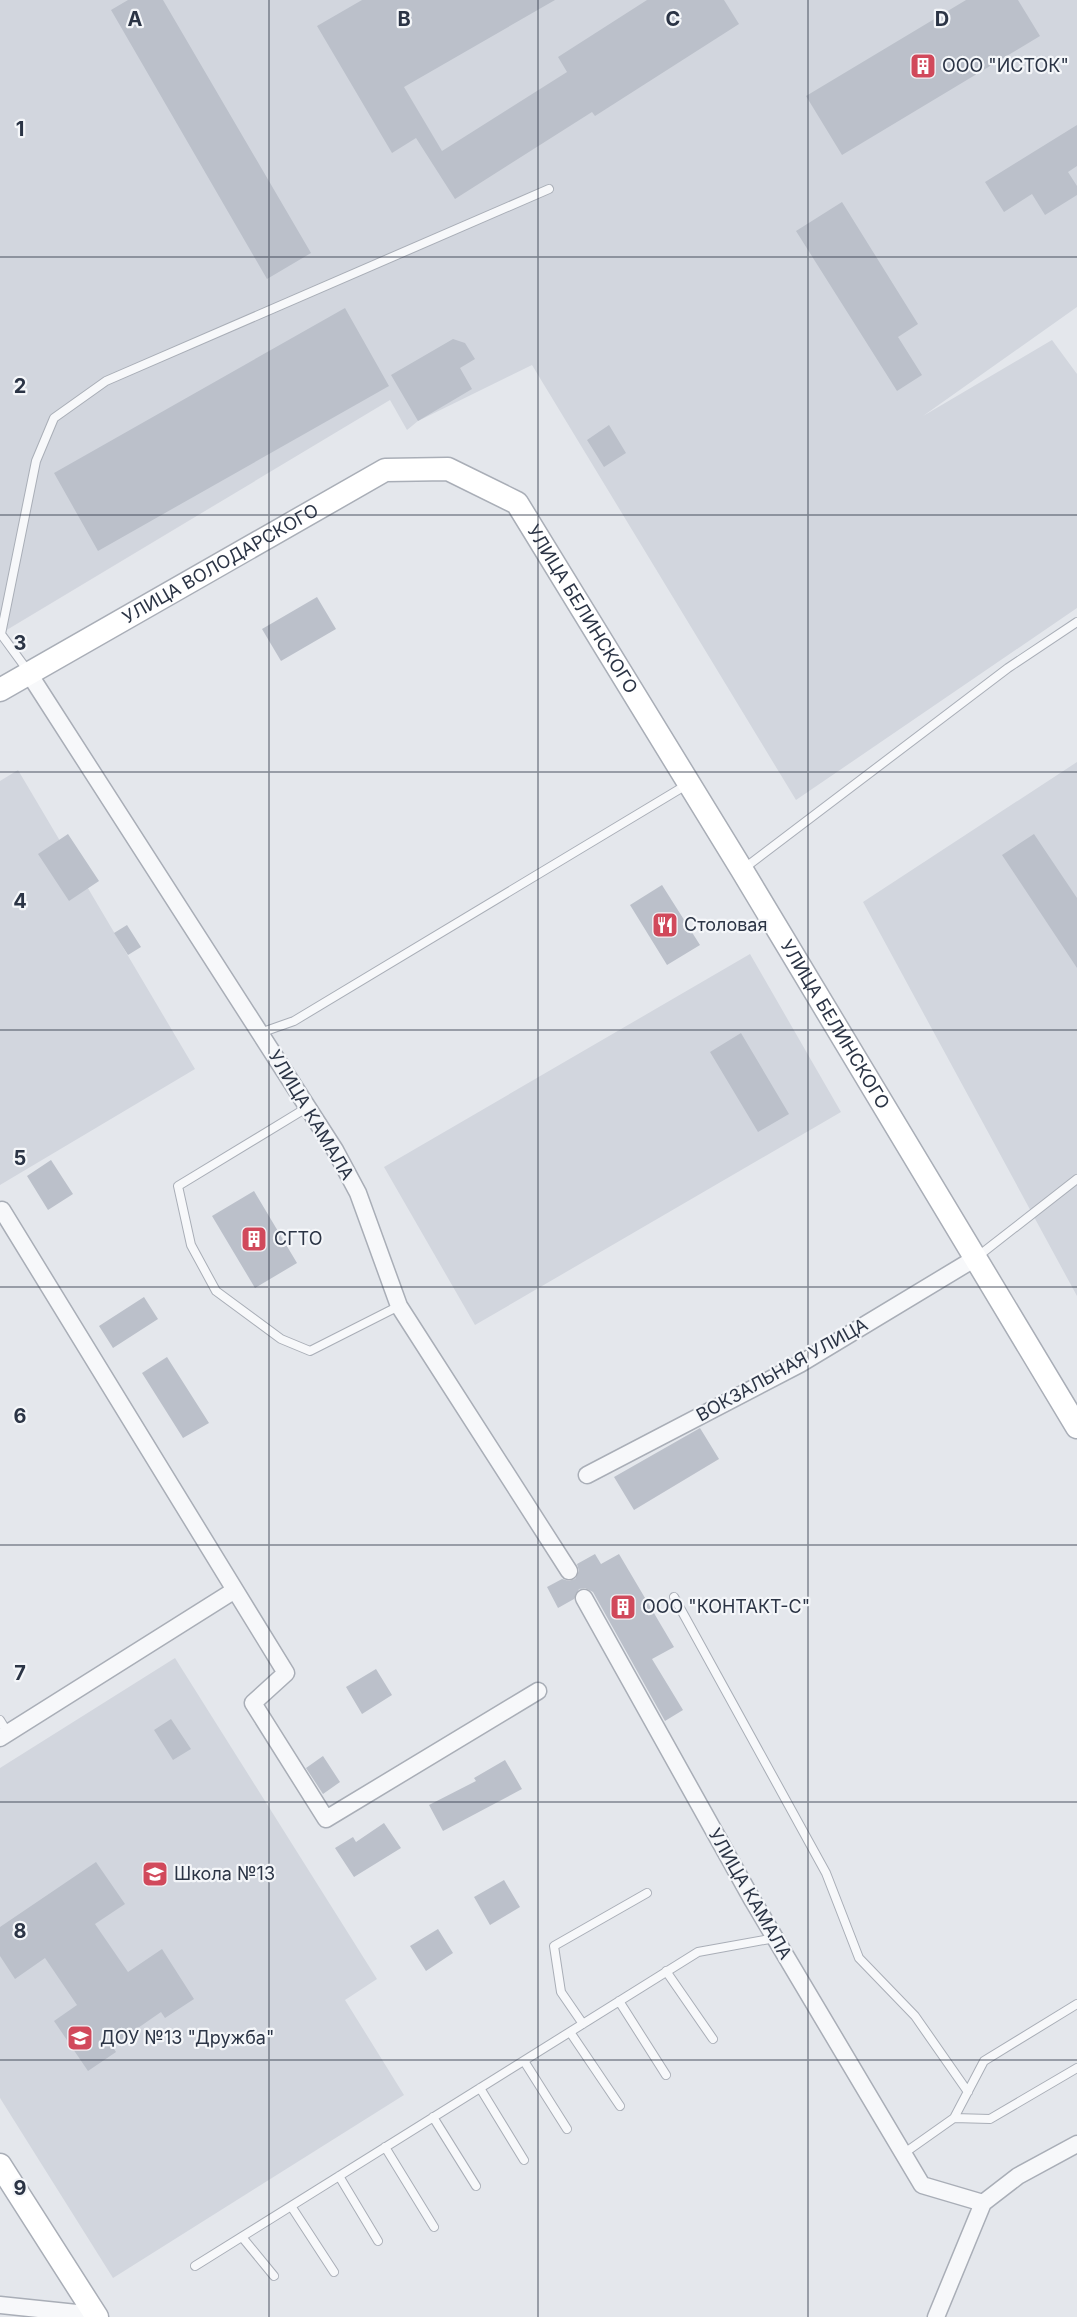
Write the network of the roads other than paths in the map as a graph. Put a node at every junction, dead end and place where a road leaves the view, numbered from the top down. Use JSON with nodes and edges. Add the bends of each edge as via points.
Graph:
{"nodes":[{"id":1,"x":549,"y":189,"type":"dead end"},
{"id":2,"x":448,"y":469,"type":"joint"},
{"id":3,"x":1077,"y":622,"type":"edge"},
{"id":4,"x":28,"y":672,"type":"junction"},
{"id":5,"x":0,"y":690,"type":"edge"},
{"id":6,"x":689,"y":784,"type":"junction"},
{"id":7,"x":742,"y":870,"type":"junction"},
{"id":8,"x":260,"y":1033,"type":"junction"},
{"id":9,"x":308,"y":1107,"type":"junction"},
{"id":10,"x":1077,"y":1179,"type":"edge"},
{"id":11,"x":2,"y":1210,"type":"dead end"},
{"id":12,"x":974,"y":1259,"type":"junction"},
{"id":13,"x":399,"y":1306,"type":"junction"},
{"id":14,"x":1077,"y":1427,"type":"edge"},
{"id":15,"x":586,"y":1475,"type":"dead end"},
{"id":16,"x":569,"y":1571,"type":"dead end"},
{"id":17,"x":235,"y":1590,"type":"junction"},
{"id":18,"x":674,"y":1597,"type":"dead end"},
{"id":19,"x":584,"y":1598,"type":"dead end"},
{"id":20,"x":538,"y":1690,"type":"dead end"},
{"id":21,"x":3,"y":1730,"type":"edge"},
{"id":22,"x":647,"y":1893,"type":"dead end"},
{"id":23,"x":775,"y":1938,"type":"junction"},
{"id":24,"x":666,"y":1971,"type":"junction"},
{"id":25,"x":619,"y":2001,"type":"junction"},
{"id":26,"x":1077,"y":2004,"type":"edge"},
{"id":27,"x":583,"y":2024,"type":"junction"},
{"id":28,"x":570,"y":2032,"type":"junction"},
{"id":29,"x":713,"y":2039,"type":"dead end"},
{"id":30,"x":524,"y":2061,"type":"junction"},
{"id":31,"x":1077,"y":2068,"type":"edge"},
{"id":32,"x":666,"y":2074,"type":"dead end"},
{"id":33,"x":480,"y":2088,"type":"junction"},
{"id":34,"x":968,"y":2092,"type":"junction"},
{"id":35,"x":620,"y":2106,"type":"dead end"},
{"id":36,"x":433,"y":2117,"type":"junction"},
{"id":37,"x":954,"y":2118,"type":"junction"},
{"id":38,"x":567,"y":2129,"type":"dead end"},
{"id":39,"x":1077,"y":2144,"type":"edge"},
{"id":40,"x":385,"y":2147,"type":"junction"},
{"id":41,"x":903,"y":2154,"type":"junction"},
{"id":42,"x":524,"y":2160,"type":"dead end"},
{"id":43,"x":0,"y":2165,"type":"edge"},
{"id":44,"x":339,"y":2176,"type":"junction"},
{"id":45,"x":476,"y":2186,"type":"dead end"},
{"id":46,"x":983,"y":2203,"type":"junction"},
{"id":47,"x":291,"y":2206,"type":"junction"},
{"id":48,"x":434,"y":2227,"type":"dead end"},
{"id":49,"x":242,"y":2237,"type":"junction"},
{"id":50,"x":378,"y":2241,"type":"dead end"},
{"id":51,"x":195,"y":2266,"type":"dead end"},
{"id":52,"x":334,"y":2272,"type":"dead end"},
{"id":53,"x":274,"y":2276,"type":"dead end"},
{"id":54,"x":0,"y":2305,"type":"edge"},
{"id":55,"x":97,"y":2316,"type":"edge"},
{"id":56,"x":936,"y":2317,"type":"edge"}],
"edges":[{"from":1,"to":4,"type":"lane","via":[[106,381],[54,418],[36,461],[1,634]]},
{"from":2,"to":4,"type":"street","name":"УЛИЦА ВОЛОДАРСКОГО","via":[[385,470]]},
{"from":2,"to":6,"type":"street","name":"УЛИЦА БЕЛИНСКОГО","via":[[517,503]]},
{"from":3,"to":7,"type":"lane","via":[[1008,668]]},
{"from":4,"to":5,"type":"street","name":"УЛИЦА ВОЛОДАРСКОГО"},
{"from":4,"to":8,"type":"street","name":"УЛИЦА КАМАЛА"},
{"from":6,"to":7,"type":"street","name":"УЛИЦА БЕЛИНСКОГО"},
{"from":6,"to":8,"type":"lane","via":[[294,1021]]},
{"from":7,"to":12,"type":"street","name":"УЛИЦА БЕЛИНСКОГО"},
{"from":8,"to":9,"type":"street","name":"УЛИЦА КАМАЛА"},
{"from":9,"to":13,"type":"street","name":"УЛИЦА КАМАЛА","via":[[358,1193]]},
{"from":9,"to":13,"type":"lane","via":[[178,1186],[191,1245],[216,1291],[281,1339],[310,1351]]},
{"from":10,"to":12,"type":"lane"},
{"from":11,"to":17,"type":"street"},
{"from":12,"to":14,"type":"street","name":"УЛИЦА БЕЛИНСКОГО"},
{"from":12,"to":15,"type":"street","name":"ВОКЗАЛЬНАЯ УЛИЦА","via":[[800,1365]]},
{"from":13,"to":16,"type":"street","name":"УЛИЦА КАМАЛА"},
{"from":17,"to":20,"type":"street","via":[[286,1673],[253,1703],[326,1819]]},
{"from":17,"to":21,"type":"street"},
{"from":18,"to":34,"type":"lane","via":[[826,1873],[858,1958],[915,2016]]},
{"from":19,"to":23,"type":"street","name":"УЛИЦА КАМАЛА"},
{"from":22,"to":27,"type":"lane","via":[[554,1946],[561,1992]]},
{"from":23,"to":24,"type":"lane","via":[[698,1952]]},
{"from":23,"to":41,"type":"street","name":"УЛИЦА КАМАЛА"},
{"from":24,"to":25,"type":"lane"},
{"from":24,"to":29,"type":"lane"},
{"from":25,"to":27,"type":"lane"},
{"from":25,"to":32,"type":"lane"},
{"from":26,"to":34,"type":"lane","via":[[984,2061]]},
{"from":27,"to":28,"type":"lane"},
{"from":28,"to":30,"type":"lane"},
{"from":28,"to":35,"type":"lane"},
{"from":30,"to":33,"type":"lane"},
{"from":30,"to":38,"type":"lane"},
{"from":31,"to":37,"type":"lane","via":[[990,2120]]},
{"from":33,"to":36,"type":"lane"},
{"from":33,"to":42,"type":"lane"},
{"from":34,"to":37,"type":"lane"},
{"from":36,"to":40,"type":"lane"},
{"from":36,"to":45,"type":"lane"},
{"from":37,"to":41,"type":"lane"},
{"from":39,"to":46,"type":"street","via":[[1018,2176]]},
{"from":40,"to":44,"type":"lane"},
{"from":40,"to":48,"type":"lane"},
{"from":41,"to":46,"type":"street","name":"УЛИЦА КАМАЛА","via":[[922,2186]]},
{"from":43,"to":55,"type":"street"},
{"from":44,"to":47,"type":"lane"},
{"from":44,"to":50,"type":"lane"},
{"from":46,"to":56,"type":"street"},
{"from":47,"to":49,"type":"lane"},
{"from":47,"to":52,"type":"lane"},
{"from":49,"to":51,"type":"lane"},
{"from":49,"to":53,"type":"lane"},
{"from":54,"to":55,"type":"street"}]}
